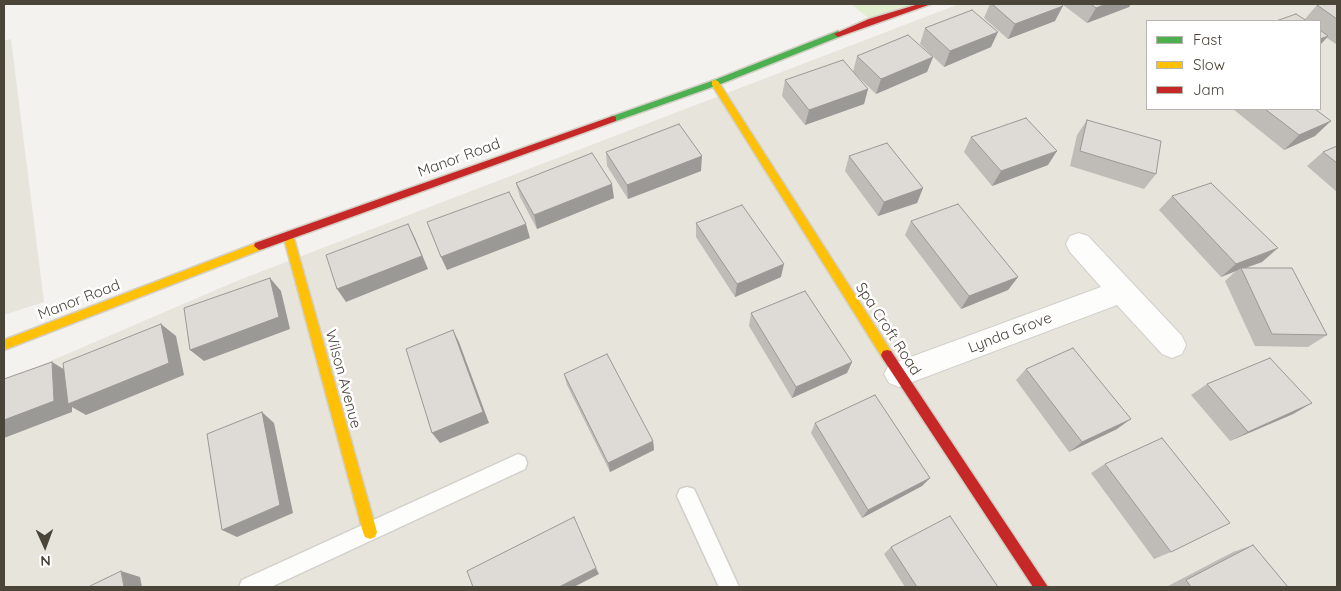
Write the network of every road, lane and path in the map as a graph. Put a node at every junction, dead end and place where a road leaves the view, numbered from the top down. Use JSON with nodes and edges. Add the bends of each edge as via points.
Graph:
{"nodes":[{"id":1,"x":926,"y":4,"type":"edge"},
{"id":2,"x":715,"y":83,"type":"junction"},
{"id":3,"x":288,"y":235,"type":"junction"},
{"id":4,"x":1079,"y":244,"type":"dead end"},
{"id":5,"x":1122,"y":291,"type":"junction"},
{"id":6,"x":4,"y":345,"type":"edge"},
{"id":7,"x":1172,"y":345,"type":"dead end"},
{"id":8,"x":899,"y":374,"type":"junction"},
{"id":9,"x":518,"y":463,"type":"dead end"},
{"id":10,"x":687,"y":496,"type":"dead end"},
{"id":11,"x":370,"y":532,"type":"junction"},
{"id":12,"x":249,"y":587,"type":"edge"},
{"id":13,"x":729,"y":587,"type":"edge"},
{"id":14,"x":1042,"y":587,"type":"edge"}],
"edges":[{"from":1,"to":2,"type":"street","name":"Manor Road"},
{"from":2,"to":3,"type":"street","name":"Manor Road"},
{"from":2,"to":8,"type":"street","name":"Spa Croft Road"},
{"from":3,"to":6,"type":"street","name":"Manor Road"},
{"from":3,"to":11,"type":"street","name":"Wilson Avenue"},
{"from":4,"to":5,"type":"street"},
{"from":5,"to":7,"type":"street"},
{"from":5,"to":8,"type":"street","name":"Lynda Grove"},
{"from":8,"to":14,"type":"street","name":"Spa Croft Road"},
{"from":9,"to":11,"type":"lane"},
{"from":10,"to":13,"type":"lane"},
{"from":11,"to":12,"type":"lane"}]}
